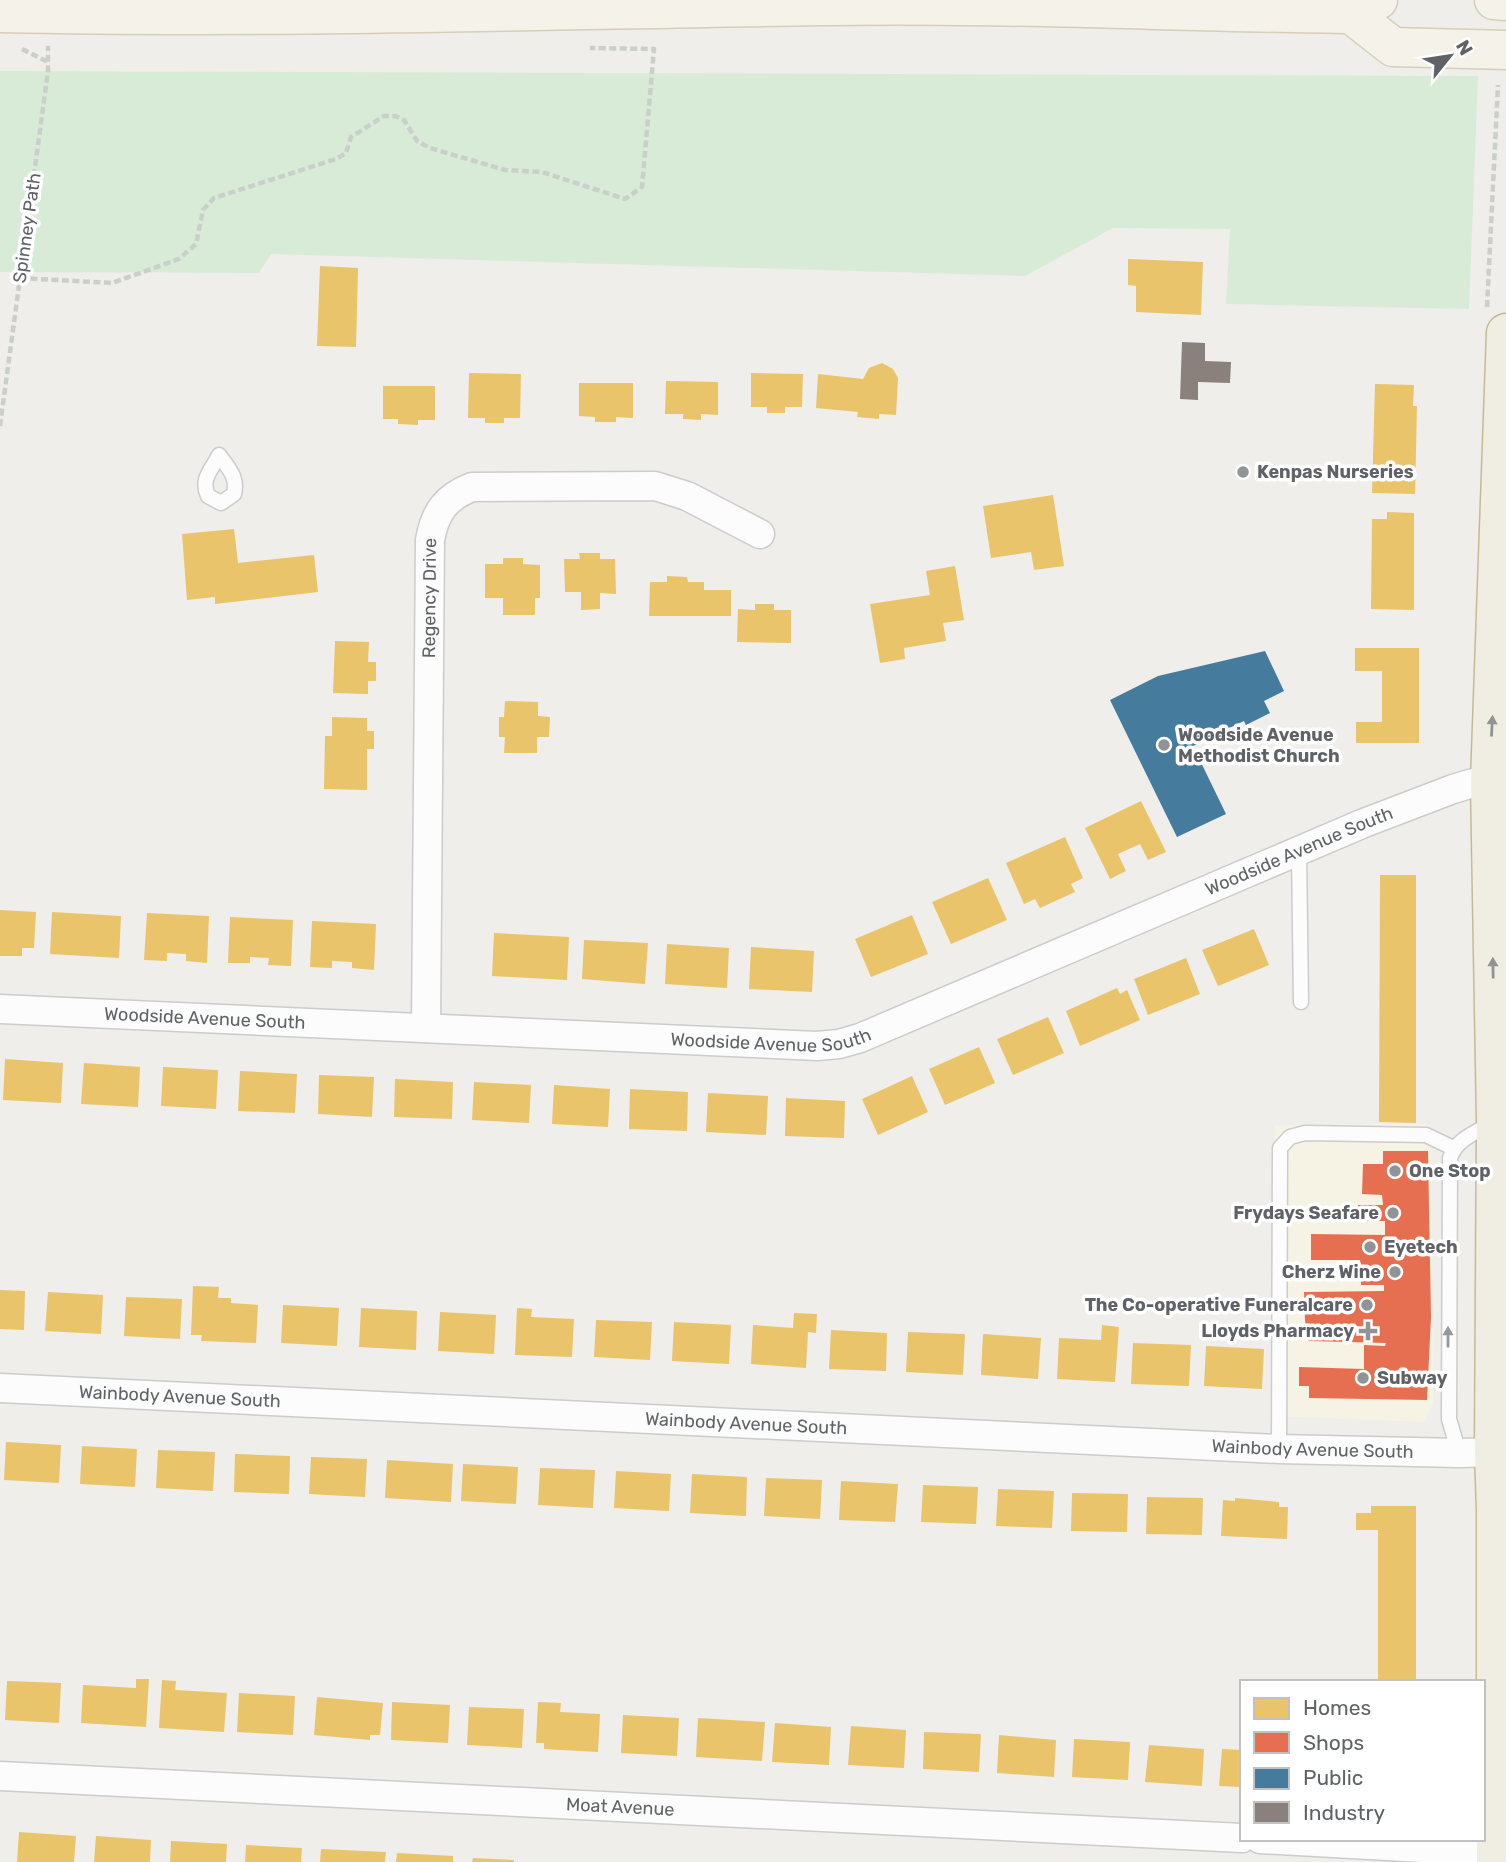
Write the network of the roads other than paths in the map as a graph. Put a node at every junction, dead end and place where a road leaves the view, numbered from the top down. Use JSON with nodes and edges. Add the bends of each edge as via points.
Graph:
{"nodes":[{"id":1,"x":1494,"y":0,"type":"edge"},
{"id":2,"x":1506,"y":1,"type":"edge"},
{"id":3,"x":1365,"y":7,"type":"edge"},
{"id":4,"x":0,"y":13,"type":"edge"},
{"id":5,"x":1506,"y":50,"type":"edge"},
{"id":6,"x":1506,"y":333,"type":"edge"},
{"id":7,"x":760,"y":534,"type":"dead end"},
{"id":8,"x":1489,"y":782,"type":"junction"},
{"id":9,"x":1299,"y":850,"type":"junction"},
{"id":10,"x":1301,"y":1002,"type":"dead end"},
{"id":11,"x":0,"y":1009,"type":"edge"},
{"id":12,"x":426,"y":1027,"type":"junction"},
{"id":13,"x":1496,"y":1121,"type":"junction"},
{"id":14,"x":1453,"y":1149,"type":"junction"},
{"id":15,"x":0,"y":1388,"type":"edge"},
{"id":16,"x":1279,"y":1449,"type":"junction"},
{"id":17,"x":1486,"y":1453,"type":"edge"},
{"id":18,"x":0,"y":1776,"type":"edge"},
{"id":19,"x":1240,"y":1838,"type":"edge"},
{"id":20,"x":1286,"y":1841,"type":"edge"},
{"id":21,"x":1496,"y":1857,"type":"edge"}],
"edges":[{"from":1,"to":2,"type":"main road"},
{"from":3,"to":4,"type":"main road","via":[[823,6],[388,15]]},
{"from":3,"to":5,"type":"main road","via":[[1393,47]]},
{"from":8,"to":6,"type":"highway","one_way":true},
{"from":7,"to":12,"type":"street","name":"Regency Drive","via":[[687,496],[655,486],[472,487],[439,510],[430,540]]},
{"from":8,"to":9,"type":"street","name":"Woodside Avenue South","via":[[1453,789]]},
{"from":13,"to":8,"type":"highway","one_way":true},
{"from":9,"to":10,"type":"lane"},
{"from":9,"to":12,"type":"street","name":"Woodside Avenue South","via":[[839,1044]]},
{"from":11,"to":12,"type":"street","name":"Woodside Avenue South"},
{"from":13,"to":14,"type":"lane"},
{"from":13,"to":17,"type":"highway"},
{"from":14,"to":16,"type":"lane","via":[[1426,1135],[1305,1133],[1290,1137],[1280,1148]]},
{"from":17,"to":14,"type":"lane","one_way":true,"via":[[1449,1419],[1449,1170]]},
{"from":15,"to":16,"type":"street","name":"Wainbody Avenue South"},
{"from":16,"to":17,"type":"street","name":"Wainbody Avenue South"},
{"from":17,"to":21,"type":"highway","via":[[1496,1509]]},
{"from":18,"to":19,"type":"street","name":"Moat Avenue"},
{"from":20,"to":21,"type":"street"}]}
